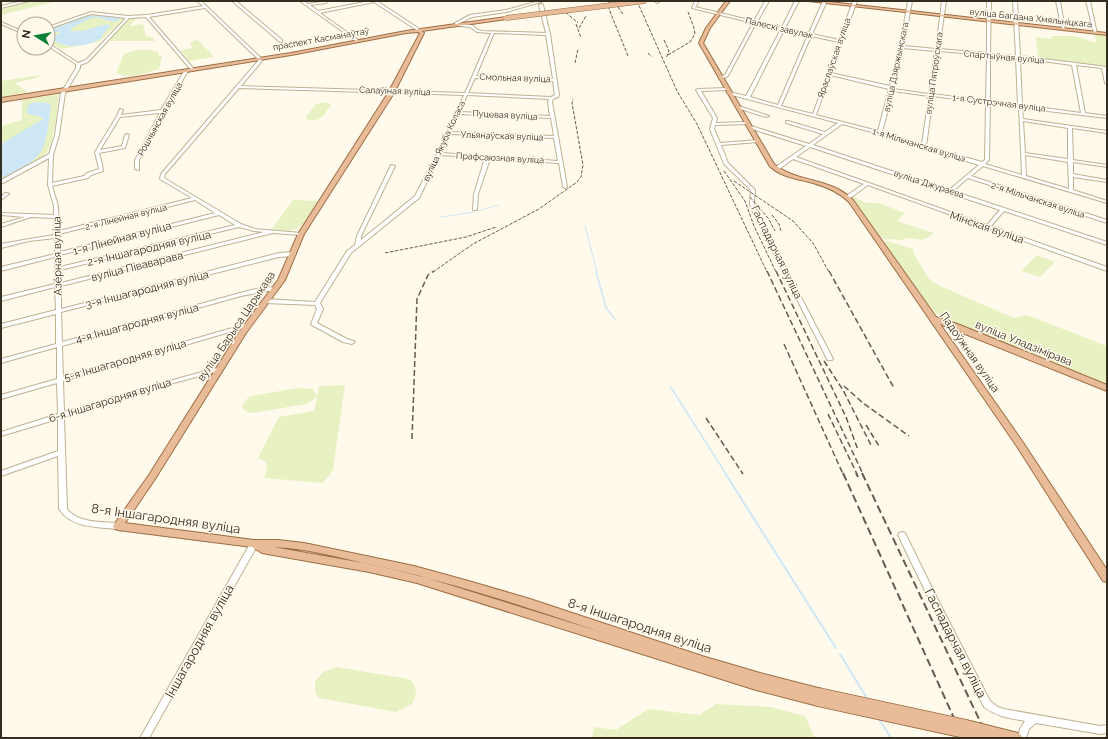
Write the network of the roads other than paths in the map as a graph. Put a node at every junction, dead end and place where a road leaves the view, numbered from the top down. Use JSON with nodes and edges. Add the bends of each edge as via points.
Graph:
{"nodes":[{"id":1,"x":27,"y":1,"type":"edge"},
{"id":2,"x":199,"y":1,"type":"edge"},
{"id":3,"x":234,"y":1,"type":"edge"},
{"id":4,"x":320,"y":1,"type":"edge"},
{"id":5,"x":326,"y":1,"type":"edge"},
{"id":6,"x":375,"y":1,"type":"edge"},
{"id":7,"x":645,"y":1,"type":"edge"},
{"id":8,"x":697,"y":1,"type":"edge"},
{"id":9,"x":728,"y":1,"type":"edge"},
{"id":10,"x":767,"y":1,"type":"edge"},
{"id":11,"x":797,"y":1,"type":"edge"},
{"id":12,"x":810,"y":1,"type":"edge"},
{"id":13,"x":910,"y":1,"type":"edge"},
{"id":14,"x":944,"y":1,"type":"edge"},
{"id":15,"x":989,"y":1,"type":"edge"},
{"id":16,"x":1015,"y":1,"type":"edge"},
{"id":17,"x":1058,"y":1,"type":"edge"},
{"id":18,"x":1088,"y":1,"type":"edge"},
{"id":19,"x":547,"y":2,"type":"dead end"},
{"id":20,"x":824,"y":2,"type":"edge"},
{"id":21,"x":305,"y":3,"type":"edge"},
{"id":22,"x":854,"y":3,"type":"edge"},
{"id":23,"x":540,"y":5,"type":"edge"},
{"id":24,"x":1,"y":7,"type":"edge"},
{"id":25,"x":205,"y":7,"type":"junction"},
{"id":26,"x":318,"y":12,"type":"junction"},
{"id":27,"x":907,"y":12,"type":"junction"},
{"id":28,"x":719,"y":14,"type":"junction"},
{"id":29,"x":147,"y":16,"type":"junction"},
{"id":30,"x":942,"y":16,"type":"junction"},
{"id":31,"x":128,"y":17,"type":"junction"},
{"id":32,"x":488,"y":21,"type":"junction"},
{"id":33,"x":989,"y":21,"type":"junction"},
{"id":34,"x":754,"y":22,"type":"junction"},
{"id":35,"x":1,"y":23,"type":"edge"},
{"id":36,"x":1017,"y":24,"type":"junction"},
{"id":37,"x":56,"y":25,"type":"edge"},
{"id":38,"x":453,"y":25,"type":"junction"},
{"id":39,"x":473,"y":27,"type":"junction"},
{"id":40,"x":782,"y":29,"type":"junction"},
{"id":41,"x":1064,"y":29,"type":"junction"},
{"id":42,"x":16,"y":30,"type":"edge"},
{"id":43,"x":419,"y":30,"type":"junction"},
{"id":44,"x":493,"y":33,"type":"junction"},
{"id":45,"x":1096,"y":33,"type":"junction"},
{"id":46,"x":521,"y":34,"type":"junction"},
{"id":47,"x":548,"y":34,"type":"junction"},
{"id":48,"x":810,"y":34,"type":"junction"},
{"id":49,"x":1107,"y":34,"type":"edge"},
{"id":50,"x":281,"y":41,"type":"dead end"},
{"id":51,"x":357,"y":41,"type":"junction"},
{"id":52,"x":518,"y":41,"type":"dead end"},
{"id":53,"x":840,"y":41,"type":"junction"},
{"id":54,"x":902,"y":47,"type":"junction"},
{"id":55,"x":56,"y":49,"type":"edge"},
{"id":56,"x":937,"y":51,"type":"junction"},
{"id":57,"x":989,"y":55,"type":"junction"},
{"id":58,"x":1018,"y":58,"type":"junction"},
{"id":59,"x":260,"y":59,"type":"junction"},
{"id":60,"x":78,"y":64,"type":"junction"},
{"id":61,"x":1074,"y":64,"type":"junction"},
{"id":62,"x":1105,"y":68,"type":"edge"},
{"id":63,"x":193,"y":70,"type":"junction"},
{"id":64,"x":186,"y":71,"type":"junction"},
{"id":65,"x":829,"y":74,"type":"junction"},
{"id":66,"x":474,"y":77,"type":"junction"},
{"id":67,"x":720,"y":78,"type":"junction"},
{"id":68,"x":555,"y":80,"type":"junction"},
{"id":69,"x":1107,"y":83,"type":"edge"},
{"id":70,"x":240,"y":87,"type":"junction"},
{"id":71,"x":892,"y":89,"type":"junction"},
{"id":72,"x":65,"y":90,"type":"junction"},
{"id":73,"x":701,"y":90,"type":"joint"},
{"id":74,"x":392,"y":91,"type":"junction"},
{"id":75,"x":728,"y":91,"type":"junction"},
{"id":76,"x":466,"y":94,"type":"junction"},
{"id":77,"x":932,"y":95,"type":"junction"},
{"id":78,"x":748,"y":97,"type":"junction"},
{"id":79,"x":551,"y":98,"type":"junction"},
{"id":80,"x":1,"y":100,"type":"edge"},
{"id":81,"x":988,"y":102,"type":"junction"},
{"id":82,"x":779,"y":106,"type":"junction"},
{"id":83,"x":1021,"y":106,"type":"junction"},
{"id":84,"x":738,"y":107,"type":"junction"},
{"id":85,"x":121,"y":110,"type":"dead end"},
{"id":86,"x":163,"y":111,"type":"junction"},
{"id":87,"x":458,"y":113,"type":"junction"},
{"id":88,"x":1083,"y":113,"type":"junction"},
{"id":89,"x":119,"y":116,"type":"junction"},
{"id":90,"x":767,"y":116,"type":"dead end"},
{"id":91,"x":814,"y":116,"type":"junction"},
{"id":92,"x":553,"y":117,"type":"junction"},
{"id":93,"x":1107,"y":117,"type":"edge"},
{"id":94,"x":1022,"y":120,"type":"junction"},
{"id":95,"x":788,"y":122,"type":"dead end"},
{"id":96,"x":841,"y":123,"type":"junction"},
{"id":97,"x":714,"y":124,"type":"junction"},
{"id":98,"x":748,"y":125,"type":"junction"},
{"id":99,"x":1070,"y":127,"type":"junction"},
{"id":100,"x":1107,"y":132,"type":"edge"},
{"id":101,"x":449,"y":133,"type":"junction"},
{"id":102,"x":824,"y":133,"type":"junction"},
{"id":103,"x":880,"y":133,"type":"junction"},
{"id":104,"x":127,"y":135,"type":"dead end"},
{"id":105,"x":556,"y":138,"type":"junction"},
{"id":106,"x":758,"y":141,"type":"junction"},
{"id":107,"x":718,"y":144,"type":"junction"},
{"id":108,"x":809,"y":145,"type":"junction"},
{"id":109,"x":924,"y":146,"type":"junction"},
{"id":110,"x":97,"y":152,"type":"junction"},
{"id":111,"x":439,"y":154,"type":"junction"},
{"id":112,"x":1024,"y":154,"type":"junction"},
{"id":113,"x":51,"y":155,"type":"junction"},
{"id":114,"x":488,"y":157,"type":"junction"},
{"id":115,"x":792,"y":157,"type":"junction"},
{"id":116,"x":1070,"y":160,"type":"junction"},
{"id":117,"x":560,"y":162,"type":"junction"},
{"id":118,"x":984,"y":164,"type":"junction"},
{"id":119,"x":393,"y":166,"type":"dead end"},
{"id":120,"x":1107,"y":166,"type":"edge"},
{"id":121,"x":776,"y":168,"type":"junction"},
{"id":122,"x":137,"y":169,"type":"dead end"},
{"id":123,"x":1072,"y":175,"type":"junction"},
{"id":124,"x":1024,"y":176,"type":"junction"},
{"id":125,"x":969,"y":177,"type":"junction"},
{"id":126,"x":1107,"y":181,"type":"edge"},
{"id":127,"x":1,"y":182,"type":"edge"},
{"id":128,"x":50,"y":184,"type":"junction"},
{"id":129,"x":867,"y":184,"type":"junction"},
{"id":130,"x":565,"y":187,"type":"dead end"},
{"id":131,"x":951,"y":191,"type":"junction"},
{"id":132,"x":1071,"y":191,"type":"junction"},
{"id":133,"x":7,"y":194,"type":"dead end"},
{"id":134,"x":848,"y":197,"type":"junction"},
{"id":135,"x":1,"y":198,"type":"edge"},
{"id":136,"x":195,"y":199,"type":"junction"},
{"id":137,"x":1107,"y":202,"type":"edge"},
{"id":138,"x":475,"y":209,"type":"dead end"},
{"id":139,"x":1004,"y":209,"type":"junction"},
{"id":140,"x":219,"y":213,"type":"junction"},
{"id":141,"x":1,"y":214,"type":"edge"},
{"id":142,"x":30,"y":217,"type":"junction"},
{"id":143,"x":56,"y":218,"type":"junction"},
{"id":144,"x":1107,"y":222,"type":"edge"},
{"id":145,"x":1,"y":226,"type":"edge"},
{"id":146,"x":239,"y":226,"type":"junction"},
{"id":147,"x":987,"y":227,"type":"junction"},
{"id":148,"x":272,"y":232,"type":"junction"},
{"id":149,"x":301,"y":234,"type":"junction"},
{"id":150,"x":57,"y":235,"type":"junction"},
{"id":151,"x":1107,"y":244,"type":"edge"},
{"id":152,"x":1,"y":246,"type":"edge"},
{"id":153,"x":357,"y":246,"type":"junction"},
{"id":154,"x":293,"y":254,"type":"junction"},
{"id":155,"x":57,"y":255,"type":"junction"},
{"id":156,"x":1,"y":269,"type":"edge"},
{"id":157,"x":1107,"y":269,"type":"edge"},
{"id":158,"x":58,"y":270,"type":"junction"},
{"id":159,"x":58,"y":285,"type":"junction"},
{"id":160,"x":274,"y":289,"type":"junction"},
{"id":161,"x":1,"y":299,"type":"edge"},
{"id":162,"x":265,"y":301,"type":"junction"},
{"id":163,"x":317,"y":302,"type":"junction"},
{"id":164,"x":58,"y":312,"type":"junction"},
{"id":165,"x":933,"y":319,"type":"junction"},
{"id":166,"x":248,"y":324,"type":"junction"},
{"id":167,"x":1,"y":326,"type":"edge"},
{"id":168,"x":352,"y":342,"type":"dead end"},
{"id":169,"x":59,"y":345,"type":"junction"},
{"id":170,"x":830,"y":359,"type":"dead end"},
{"id":171,"x":1,"y":361,"type":"edge"},
{"id":172,"x":220,"y":369,"type":"junction"},
{"id":173,"x":60,"y":379,"type":"junction"},
{"id":174,"x":1107,"y":388,"type":"edge"},
{"id":175,"x":1,"y":397,"type":"edge"},
{"id":176,"x":60,"y":415,"type":"junction"},
{"id":177,"x":1,"y":434,"type":"edge"},
{"id":178,"x":61,"y":453,"type":"junction"},
{"id":179,"x":1,"y":474,"type":"edge"},
{"id":180,"x":74,"y":519,"type":"joint"},
{"id":181,"x":118,"y":526,"type":"junction"},
{"id":182,"x":902,"y":535,"type":"dead end"},
{"id":183,"x":254,"y":544,"type":"junction"},
{"id":184,"x":1107,"y":578,"type":"edge"},
{"id":185,"x":818,"y":697,"type":"junction"},
{"id":186,"x":1035,"y":719,"type":"junction"},
{"id":187,"x":1107,"y":729,"type":"edge"},
{"id":188,"x":144,"y":738,"type":"edge"},
{"id":189,"x":988,"y":738,"type":"edge"},
{"id":190,"x":1017,"y":738,"type":"edge"},
{"id":191,"x":1022,"y":738,"type":"edge"}],
"edges":[{"from":1,"to":24,"type":"street"},
{"from":2,"to":25,"type":"street"},
{"from":3,"to":50,"type":"street"},
{"from":4,"to":21,"type":"street"},
{"from":5,"to":21,"type":"street"},
{"from":6,"to":26,"type":"street"},
{"from":6,"to":43,"type":"street"},
{"from":7,"to":32,"type":"main road","name":"праспект Касманаўтаў","bridge":true},
{"from":8,"to":28,"type":"street","name":"Палескі завулак","via":[[693,7]]},
{"from":9,"to":28,"type":"main road"},
{"from":10,"to":34,"type":"street"},
{"from":11,"to":40,"type":"street"},
{"from":12,"to":20,"type":"main road","name":"вуліца Багдана Хмяльніцкага"},
{"from":13,"to":27,"type":"street","name":"вуліца Дзяржынскага"},
{"from":14,"to":30,"type":"street","name":"вуліца Пятроўскага"},
{"from":15,"to":33,"type":"street"},
{"from":16,"to":36,"type":"street"},
{"from":17,"to":41,"type":"street"},
{"from":18,"to":45,"type":"street"},
{"from":19,"to":23,"type":"street"},
{"from":20,"to":22,"type":"main road","name":"вуліца Багдана Хмяльніцкага"},
{"from":20,"to":48,"type":"street"},
{"from":21,"to":26,"type":"street"},
{"from":22,"to":27,"type":"main road","name":"вуліца Багдана Хмяльніцкага"},
{"from":22,"to":53,"type":"street","name":"Яраслаўская вуліца"},
{"from":23,"to":32,"type":"street","via":[[470,20]]},
{"from":23,"to":38,"type":"street","via":[[471,16]]},
{"from":23,"to":47,"type":"street"},
{"from":25,"to":29,"type":"street"},
{"from":25,"to":59,"type":"street"},
{"from":26,"to":51,"type":"street"},
{"from":27,"to":30,"type":"main road","name":"вуліца Багдана Хмяльніцкага"},
{"from":27,"to":54,"type":"street","name":"вуліца Дзяржынскага"},
{"from":28,"to":34,"type":"street","name":"Палескі завулак"},
{"from":28,"to":67,"type":"main road","via":[[701,42]]},
{"from":29,"to":31,"type":"street"},
{"from":29,"to":63,"type":"street"},
{"from":30,"to":33,"type":"main road","name":"вуліца Багдана Хмяльніцкага"},
{"from":30,"to":56,"type":"street","name":"вуліца Пятроўскага"},
{"from":31,"to":37,"type":"street","via":[[91,13]]},
{"from":31,"to":60,"type":"street","via":[[86,61]]},
{"from":32,"to":38,"type":"main road","name":"праспект Касманаўтаў"},
{"from":32,"to":39,"type":"street"},
{"from":33,"to":36,"type":"main road","name":"вуліца Багдана Хмяльніцкага"},
{"from":33,"to":57,"type":"street"},
{"from":34,"to":40,"type":"street","name":"Палескі завулак"},
{"from":34,"to":67,"type":"street","via":[[726,76]]},
{"from":35,"to":42,"type":"street"},
{"from":36,"to":41,"type":"main road","name":"вуліца Багдана Хмяльніцкага"},
{"from":36,"to":58,"type":"street"},
{"from":38,"to":39,"type":"street"},
{"from":38,"to":43,"type":"main road","name":"праспект Касманаўтаў"},
{"from":39,"to":44,"type":"street","via":[[479,32]]},
{"from":40,"to":48,"type":"street","name":"Палескі завулак"},
{"from":40,"to":78,"type":"street"},
{"from":41,"to":45,"type":"main road","name":"вуліца Багдана Хмяльніцкага"},
{"from":43,"to":51,"type":"main road","name":"праспект Касманаўтаў"},
{"from":43,"to":74,"type":"main road","name":"вуліца Барыса Царыкава","via":[[422,33]]},
{"from":44,"to":46,"type":"street"},
{"from":44,"to":66,"type":"street","name":"вуліца Якуба Коласа"},
{"from":45,"to":49,"type":"main road","name":"вуліца Багдана Хмяльніцкага"},
{"from":46,"to":47,"type":"street"},
{"from":46,"to":52,"type":"street"},
{"from":47,"to":68,"type":"street"},
{"from":48,"to":53,"type":"street","name":"Палескі завулак"},
{"from":48,"to":82,"type":"street"},
{"from":51,"to":59,"type":"main road","name":"праспект Касманаўтаў"},
{"from":53,"to":65,"type":"street","name":"Яраслаўская вуліца"},
{"from":54,"to":56,"type":"street","name":"Спартыўная вуліца"},
{"from":54,"to":71,"type":"street","name":"вуліца Дзяржынскага"},
{"from":55,"to":60,"type":"street"},
{"from":56,"to":57,"type":"street","name":"Спартыўная вуліца"},
{"from":56,"to":77,"type":"street","name":"вуліца Пятроўскага"},
{"from":57,"to":58,"type":"street","name":"Спартыўная вуліца"},
{"from":57,"to":81,"type":"street"},
{"from":58,"to":61,"type":"street","name":"Спартыўная вуліца"},
{"from":58,"to":83,"type":"street"},
{"from":59,"to":63,"type":"main road","name":"праспект Касманаўтаў"},
{"from":59,"to":70,"type":"street","via":[[258,66]]},
{"from":60,"to":72,"type":"street","name":"Азёрная вуліца"},
{"from":61,"to":62,"type":"street","name":"Спартыўная вуліца"},
{"from":61,"to":88,"type":"street"},
{"from":62,"to":69,"type":"street"},
{"from":63,"to":64,"type":"main road","name":"праспект Касманаўтаў"},
{"from":64,"to":72,"type":"main road","name":"праспект Касманаўтаў"},
{"from":64,"to":86,"type":"street","name":"Рошчынская вуліца"},
{"from":65,"to":71,"type":"street","name":"1-я Сустрэчная вуліца"},
{"from":65,"to":91,"type":"street","name":"Яраслаўская вуліца"},
{"from":66,"to":68,"type":"street","name":"Смольная вуліца"},
{"from":66,"to":76,"type":"street","name":"вуліца Якуба Коласа"},
{"from":67,"to":75,"type":"main road"},
{"from":68,"to":79,"type":"street","via":[[557,96]]},
{"from":70,"to":74,"type":"street","name":"Салаўіная вуліца"},
{"from":70,"to":136,"type":"street","via":[[163,174],[163,178]]},
{"from":71,"to":77,"type":"street","name":"1-я Сустрэчная вуліца"},
{"from":71,"to":103,"type":"street","name":"вуліца Дзяржынскага"},
{"from":72,"to":80,"type":"main road","name":"праспект Касманаўтаў"},
{"from":72,"to":113,"type":"street","name":"Азёрная вуліца"},
{"from":73,"to":75,"type":"street","name":"1-я Мільчанская вуліца"},
{"from":73,"to":97,"type":"street","name":"Гаспадарчая вуліца","via":[[698,90],[715,118]]},
{"from":74,"to":76,"type":"street","name":"Салаўіная вуліца"},
{"from":74,"to":149,"type":"main road","name":"вуліца Барыса Царыкава"},
{"from":75,"to":78,"type":"street","name":"1-я Мільчанская вуліца"},
{"from":75,"to":84,"type":"main road"},
{"from":76,"to":79,"type":"street","name":"Салаўіная вуліца"},
{"from":76,"to":87,"type":"street","name":"вуліца Якуба Коласа"},
{"from":77,"to":81,"type":"street","name":"1-я Сустрэчная вуліца"},
{"from":77,"to":109,"type":"street","name":"вуліца Пятроўскага"},
{"from":78,"to":82,"type":"street","name":"1-я Мільчанская вуліца"},
{"from":79,"to":92,"type":"street"},
{"from":81,"to":83,"type":"street","name":"1-я Сустрэчная вуліца"},
{"from":81,"to":118,"type":"street","via":[[987,160]]},
{"from":82,"to":91,"type":"street","name":"1-я Мільчанская вуліца"},
{"from":83,"to":88,"type":"street","name":"1-я Сустрэчная вуліца"},
{"from":83,"to":94,"type":"street"},
{"from":84,"to":90,"type":"street"},
{"from":84,"to":98,"type":"main road"},
{"from":85,"to":89,"type":"street"},
{"from":86,"to":89,"type":"street"},
{"from":86,"to":122,"type":"street","name":"Рошчынская вуліца","via":[[137,160]]},
{"from":87,"to":92,"type":"street","name":"Пуцевая вуліца"},
{"from":87,"to":101,"type":"street","name":"вуліца Якуба Коласа"},
{"from":88,"to":93,"type":"street","name":"1-я Сустрэчная вуліца"},
{"from":89,"to":110,"type":"street"},
{"from":91,"to":96,"type":"street","name":"1-я Мільчанская вуліца"},
{"from":92,"to":105,"type":"street"},
{"from":94,"to":99,"type":"street"},
{"from":94,"to":112,"type":"street"},
{"from":95,"to":102,"type":"street"},
{"from":96,"to":102,"type":"street"},
{"from":96,"to":103,"type":"street","name":"1-я Мільчанская вуліца"},
{"from":97,"to":98,"type":"street","name":"вуліца Джураева"},
{"from":97,"to":107,"type":"street","name":"Гаспадарчая вуліца","via":[[712,129]]},
{"from":98,"to":106,"type":"main road"},
{"from":98,"to":108,"type":"street","name":"вуліца Джураева"},
{"from":99,"to":100,"type":"street"},
{"from":99,"to":116,"type":"street"},
{"from":101,"to":105,"type":"street","name":"Ульянаўская вуліца"},
{"from":101,"to":111,"type":"street","name":"вуліца Якуба Коласа"},
{"from":102,"to":108,"type":"street"},
{"from":103,"to":109,"type":"street","name":"1-я Мільчанская вуліца"},
{"from":104,"to":110,"type":"street","via":[[124,147]]},
{"from":105,"to":117,"type":"street"},
{"from":106,"to":107,"type":"street"},
{"from":106,"to":121,"type":"main road"},
{"from":107,"to":170,"type":"street","name":"Гаспадарчая вуліца","via":[[726,164],[753,190],[753,208]]},
{"from":108,"to":115,"type":"street"},
{"from":108,"to":131,"type":"street","name":"вуліца Джураева"},
{"from":109,"to":118,"type":"street","name":"1-я Мільчанская вуліца"},
{"from":110,"to":128,"type":"street","via":[[101,170],[86,177]]},
{"from":111,"to":114,"type":"street","name":"Прафсаюзная вуліца"},
{"from":111,"to":153,"type":"street","name":"вуліца Якуба Коласа","via":[[417,198]]},
{"from":112,"to":116,"type":"street"},
{"from":112,"to":124,"type":"street"},
{"from":113,"to":127,"type":"street"},
{"from":113,"to":128,"type":"street","name":"Азёрная вуліца"},
{"from":114,"to":117,"type":"street","name":"Прафсаюзная вуліца"},
{"from":114,"to":138,"type":"street","via":[[476,194]]},
{"from":115,"to":121,"type":"street"},
{"from":115,"to":129,"type":"street","name":"Мінская вуліца"},
{"from":116,"to":120,"type":"street"},
{"from":116,"to":123,"type":"street"},
{"from":117,"to":130,"type":"street"},
{"from":118,"to":124,"type":"street","name":"1-я Мільчанская вуліца"},
{"from":118,"to":125,"type":"street"},
{"from":119,"to":153,"type":"street","via":[[359,236]]},
{"from":121,"to":134,"type":"main road","name":"Падоўжная вуліца","via":[[836,190]]},
{"from":123,"to":126,"type":"street"},
{"from":123,"to":132,"type":"street"},
{"from":124,"to":132,"type":"street","name":"1-я Мільчанская вуліца"},
{"from":125,"to":131,"type":"street"},
{"from":125,"to":144,"type":"street","name":"2-я Мільчанская вуліца"},
{"from":128,"to":143,"type":"street","name":"Азёрная вуліца"},
{"from":129,"to":134,"type":"street"},
{"from":129,"to":147,"type":"street","name":"Мінская вуліца"},
{"from":131,"to":139,"type":"street","name":"вуліца Джураева"},
{"from":132,"to":137,"type":"street","name":"1-я Мільчанская вуліца"},
{"from":133,"to":135,"type":"street"},
{"from":134,"to":165,"type":"main road","name":"Падоўжная вуліца"},
{"from":136,"to":140,"type":"street"},
{"from":136,"to":150,"type":"street","name":"2-я Лінейная вуліца"},
{"from":139,"to":147,"type":"street"},
{"from":139,"to":151,"type":"street","name":"вуліца Джураева"},
{"from":140,"to":146,"type":"street"},
{"from":140,"to":155,"type":"street","name":"1-я Лінейная вуліца"},
{"from":141,"to":142,"type":"street"},
{"from":142,"to":143,"type":"street"},
{"from":142,"to":145,"type":"street"},
{"from":143,"to":150,"type":"street","name":"Азёрная вуліца"},
{"from":146,"to":148,"type":"street"},
{"from":146,"to":158,"type":"street","name":"2-я Іншагародняя вуліца"},
{"from":147,"to":157,"type":"street","name":"Мінская вуліца"},
{"from":148,"to":149,"type":"street"},
{"from":148,"to":159,"type":"street","name":"вуліца Піваварава"},
{"from":149,"to":154,"type":"main road","name":"вуліца Барыса Царыкава"},
{"from":150,"to":152,"type":"street","name":"2-я Лінейная вуліца"},
{"from":150,"to":155,"type":"street","name":"Азёрная вуліца"},
{"from":153,"to":163,"type":"street","name":"вуліца Якуба Коласа","via":[[349,252]]},
{"from":154,"to":160,"type":"main road","name":"вуліца Барыса Царыкава","via":[[284,276]]},
{"from":154,"to":164,"type":"street","name":"3-я Іншагародняя вуліца","via":[[279,255]]},
{"from":155,"to":156,"type":"street","name":"1-я Лінейная вуліца"},
{"from":155,"to":158,"type":"street","name":"Азёрная вуліца"},
{"from":158,"to":159,"type":"street","name":"Азёрная вуліца"},
{"from":159,"to":161,"type":"street","name":"вуліца Піваварава"},
{"from":159,"to":164,"type":"street","name":"Азёрная вуліца"},
{"from":160,"to":162,"type":"main road","name":"вуліца Барыса Царыкава"},
{"from":160,"to":169,"type":"street","name":"4-я Іншагародняя вуліца","via":[[268,288],[240,295]]},
{"from":162,"to":163,"type":"street","via":[[314,304]]},
{"from":162,"to":166,"type":"main road","name":"вуліца Барыса Царыкава"},
{"from":163,"to":168,"type":"street","via":[[320,309],[314,324]]},
{"from":164,"to":167,"type":"street","name":"3-я Іншагародняя вуліца"},
{"from":164,"to":169,"type":"street","name":"Азёрная вуліца"},
{"from":165,"to":174,"type":"main road","name":"вуліца Уладзімірава"},
{"from":165,"to":184,"type":"main road","name":"Падоўжная вуліца","via":[[1019,443]]},
{"from":166,"to":172,"type":"main road","name":"вуліца Барыса Царыкава"},
{"from":166,"to":173,"type":"street","name":"5-я Іншагародняя вуліца"},
{"from":169,"to":171,"type":"street","name":"4-я Іншагародняя вуліца"},
{"from":169,"to":173,"type":"street","name":"Азёрная вуліца"},
{"from":172,"to":176,"type":"street","name":"6-я Іншагародняя вуліца"},
{"from":172,"to":181,"type":"main road","name":"вуліца Барыса Царыкава"},
{"from":173,"to":175,"type":"street","name":"5-я Іншагародняя вуліца"},
{"from":173,"to":176,"type":"street","name":"Азёрная вуліца"},
{"from":176,"to":177,"type":"street","name":"6-я Іншагародняя вуліца"},
{"from":176,"to":178,"type":"street","name":"Азёрная вуліца"},
{"from":178,"to":179,"type":"street"},
{"from":178,"to":180,"type":"street","name":"Азёрная вуліца","via":[[63,509]]},
{"from":180,"to":181,"type":"street","name":"8-я Іншагародняя вуліца"},
{"from":181,"to":183,"type":"main road","name":"8-я Іншагародняя вуліца"},
{"from":182,"to":186,"type":"street","name":"Гаспадарчая вуліца","via":[[988,704],[1004,713]]},
{"from":183,"to":185,"type":"main road","name":"8-я Іншагародняя вуліца","via":[[272,543],[445,578],[785,693]]},
{"from":183,"to":188,"type":"street","name":"Іншагародняя вуліца"},
{"from":185,"to":189,"type":"main road","name":"8-я Іншагародняя вуліца","bridge":true},
{"from":185,"to":190,"type":"main road","name":"8-я Іншагародняя вуліца","bridge":true,"via":[[966,725]]},
{"from":186,"to":187,"type":"street","name":"Гаспадарчая вуліца"},
{"from":186,"to":191,"type":"street","via":[[1022,731]]}]}
